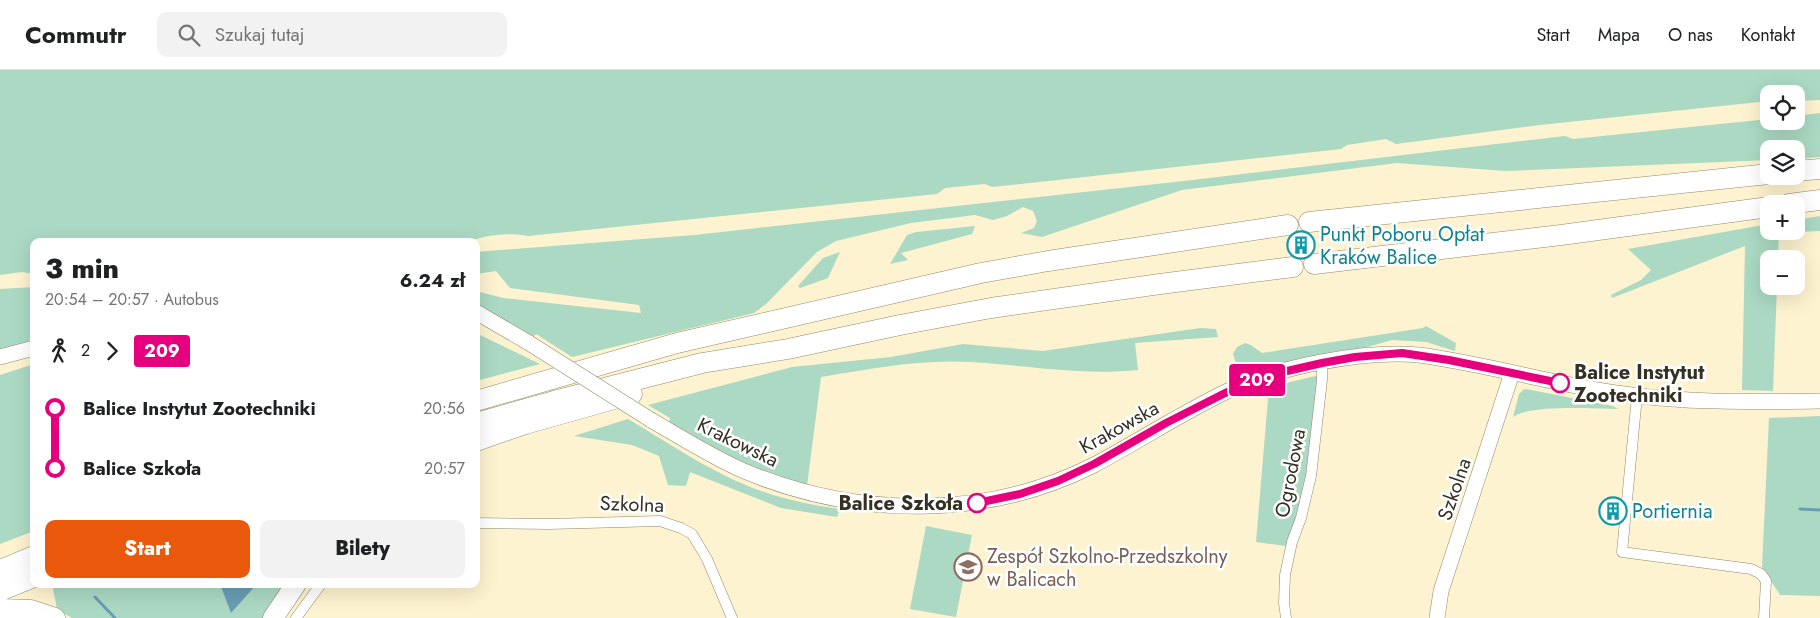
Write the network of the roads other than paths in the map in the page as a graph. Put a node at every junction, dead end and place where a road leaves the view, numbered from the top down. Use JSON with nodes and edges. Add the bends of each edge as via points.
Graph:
{"nodes":[{"id":1,"x":1820,"y":169,"type":"edge"},
{"id":2,"x":1805,"y":170,"type":"edge"},
{"id":3,"x":1760,"y":175,"type":"edge"},
{"id":4,"x":1820,"y":200,"type":"edge"},
{"id":5,"x":1805,"y":202,"type":"edge"},
{"id":6,"x":1760,"y":208,"type":"edge"},
{"id":7,"x":1309,"y":222,"type":"dead end"},
{"id":8,"x":1288,"y":225,"type":"dead end"},
{"id":9,"x":1314,"y":264,"type":"dead end"},
{"id":10,"x":1293,"y":267,"type":"dead end"},
{"id":11,"x":480,"y":314,"type":"edge"},
{"id":12,"x":30,"y":349,"type":"edge"},
{"id":13,"x":788,"y":349,"type":"junction"},
{"id":14,"x":0,"y":357,"type":"edge"},
{"id":15,"x":1322,"y":363,"type":"junction"},
{"id":16,"x":1512,"y":373,"type":"junction"},
{"id":17,"x":1637,"y":396,"type":"junction"},
{"id":18,"x":480,"y":400,"type":"edge"},
{"id":19,"x":1820,"y":401,"type":"edge"},
{"id":20,"x":480,"y":422,"type":"edge"},
{"id":21,"x":480,"y":440,"type":"edge"},
{"id":22,"x":480,"y":523,"type":"edge"},
{"id":23,"x":30,"y":564,"type":"edge"},
{"id":24,"x":30,"y":564,"type":"edge"},
{"id":25,"x":0,"y":565,"type":"edge"},
{"id":26,"x":30,"y":565,"type":"edge"},
{"id":27,"x":0,"y":570,"type":"edge"},
{"id":28,"x":293,"y":588,"type":"edge"},
{"id":29,"x":318,"y":588,"type":"edge"},
{"id":30,"x":0,"y":591,"type":"edge"},
{"id":31,"x":0,"y":609,"type":"edge"},
{"id":32,"x":55,"y":618,"type":"edge"},
{"id":33,"x":272,"y":618,"type":"edge"},
{"id":34,"x":296,"y":618,"type":"edge"},
{"id":35,"x":732,"y":618,"type":"edge"},
{"id":36,"x":1286,"y":618,"type":"edge"},
{"id":37,"x":1437,"y":618,"type":"edge"},
{"id":38,"x":1764,"y":618,"type":"edge"}],
"edges":[{"from":1,"to":2,"type":"highway"},
{"from":3,"to":7,"type":"highway"},
{"from":4,"to":5,"type":"highway"},
{"from":6,"to":9,"type":"highway"},
{"from":8,"to":18,"type":"highway","via":[[981,273],[677,342]]},
{"from":10,"to":13,"type":"highway","via":[[991,308]]},
{"from":11,"to":15,"type":"street","name":"Krakowska","bridge":true,"via":[[729,464],[790,488],[828,497],[922,508],[994,500],[1058,481],[1235,388],[1274,374]]},
{"from":12,"to":14,"type":"street"},
{"from":13,"to":20,"type":"highway","via":[[702,363]]},
{"from":13,"to":21,"type":"highway"},
{"from":15,"to":16,"type":"street","name":"Krakowska","via":[[1402,353]]},
{"from":15,"to":36,"type":"street","name":"Ogrodowa","via":[[1311,476],[1285,575]]},
{"from":16,"to":17,"type":"street","name":"Krakowska"},
{"from":16,"to":37,"type":"street","name":"Szkolna","via":[[1441,591]]},
{"from":17,"to":19,"type":"street","name":"Krakowska","via":[[1710,401]]},
{"from":17,"to":38,"type":"street","via":[[1622,552],[1751,569],[1766,581]]},
{"from":22,"to":35,"type":"street","name":"Szkolna","via":[[660,521],[681,528],[692,534],[707,559]]},
{"from":23,"to":25,"type":"highway"},
{"from":24,"to":27,"type":"highway"},
{"from":26,"to":30,"type":"highway"},
{"from":28,"to":33,"type":"highway"},
{"from":29,"to":34,"type":"street"},
{"from":31,"to":32,"type":"highway","via":[[31,610]]}]}
